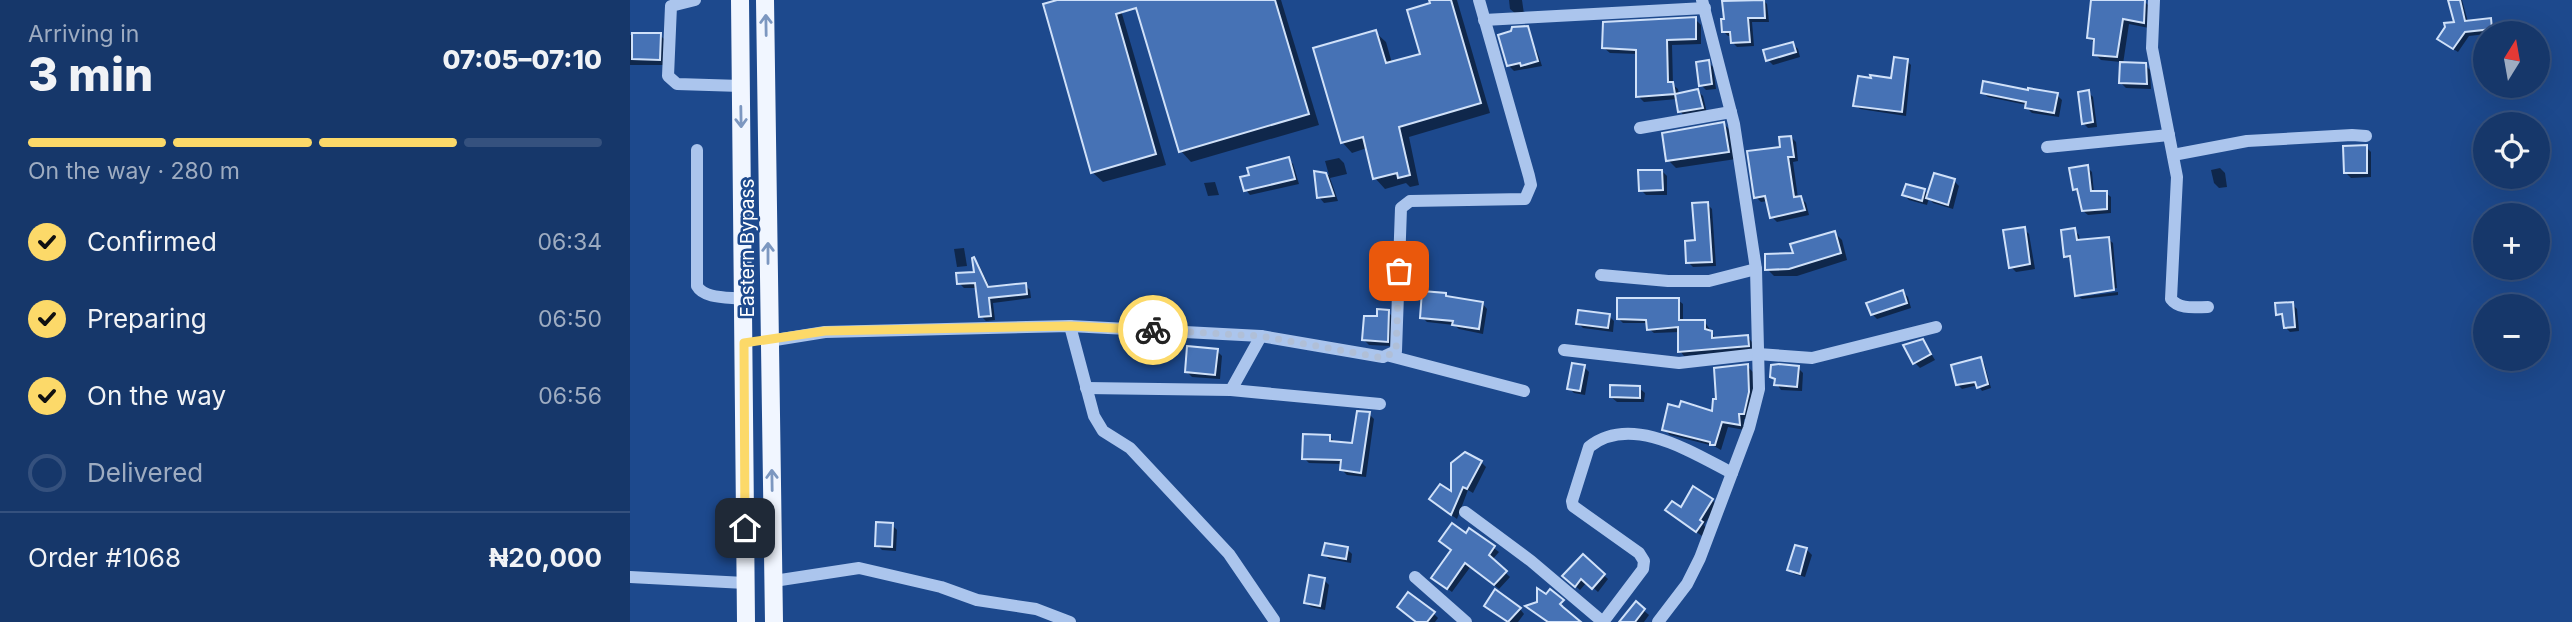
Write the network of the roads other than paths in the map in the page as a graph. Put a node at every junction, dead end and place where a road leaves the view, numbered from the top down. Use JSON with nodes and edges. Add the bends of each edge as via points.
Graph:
{"nodes":[{"id":1,"x":695,"y":0,"type":"edge"},
{"id":2,"x":740,"y":0,"type":"edge"},
{"id":3,"x":765,"y":0,"type":"edge"},
{"id":4,"x":1479,"y":0,"type":"edge"},
{"id":5,"x":2154,"y":0,"type":"edge"},
{"id":6,"x":1703,"y":4,"type":"edge"},
{"id":7,"x":1484,"y":20,"type":"junction"},
{"id":8,"x":741,"y":86,"type":"junction"},
{"id":9,"x":1731,"y":112,"type":"junction"},
{"id":10,"x":1640,"y":128,"type":"dead end"},
{"id":11,"x":2169,"y":135,"type":"junction"},
{"id":12,"x":2366,"y":136,"type":"dead end"},
{"id":13,"x":2047,"y":146,"type":"dead end"},
{"id":14,"x":697,"y":150,"type":"dead end"},
{"id":15,"x":2173,"y":155,"type":"junction"},
{"id":16,"x":1756,"y":269,"type":"junction"},
{"id":17,"x":1601,"y":275,"type":"dead end"},
{"id":18,"x":743,"y":299,"type":"junction"},
{"id":19,"x":2208,"y":307,"type":"dead end"},
{"id":20,"x":1070,"y":326,"type":"junction"},
{"id":21,"x":1936,"y":327,"type":"dead end"},
{"id":22,"x":1261,"y":336,"type":"junction"},
{"id":23,"x":769,"y":341,"type":"junction"},
{"id":24,"x":744,"y":343,"type":"junction"},
{"id":25,"x":1564,"y":350,"type":"dead end"},
{"id":26,"x":1758,"y":354,"type":"junction"},
{"id":27,"x":1390,"y":356,"type":"junction"},
{"id":28,"x":1086,"y":388,"type":"junction"},
{"id":29,"x":1231,"y":390,"type":"junction"},
{"id":30,"x":1524,"y":391,"type":"dead end"},
{"id":31,"x":1380,"y":404,"type":"dead end"},
{"id":32,"x":1732,"y":472,"type":"junction"},
{"id":33,"x":1465,"y":512,"type":"dead end"},
{"id":34,"x":630,"y":577,"type":"edge"},
{"id":35,"x":1415,"y":577,"type":"dead end"},
{"id":36,"x":774,"y":581,"type":"junction"},
{"id":37,"x":745,"y":583,"type":"junction"},
{"id":38,"x":1274,"y":620,"type":"edge"},
{"id":39,"x":746,"y":622,"type":"edge"},
{"id":40,"x":774,"y":622,"type":"edge"},
{"id":41,"x":1070,"y":622,"type":"edge"},
{"id":42,"x":1466,"y":622,"type":"edge"},
{"id":43,"x":1603,"y":622,"type":"edge"},
{"id":44,"x":1658,"y":622,"type":"edge"}],
"edges":[{"from":1,"to":8,"type":"street","via":[[671,6],[668,76],[677,84]]},
{"from":2,"to":8,"type":"main road","name":"Eastern Bypass"},
{"from":23,"to":3,"type":"main road","name":"Eastern Bypass","one_way":true},
{"from":4,"to":7,"type":"street"},
{"from":5,"to":11,"type":"street","via":[[2152,48]]},
{"from":6,"to":7,"type":"street"},
{"from":6,"to":9,"type":"street"},
{"from":7,"to":27,"type":"street","via":[[1529,176],[1529,193],[1525,200],[1410,201],[1401,208],[1396,351]]},
{"from":8,"to":18,"type":"main road","name":"Eastern Bypass","one_way":true},
{"from":9,"to":10,"type":"street"},
{"from":9,"to":16,"type":"street"},
{"from":11,"to":13,"type":"street"},
{"from":11,"to":15,"type":"street"},
{"from":12,"to":15,"type":"street","via":[[2247,141]]},
{"from":14,"to":18,"type":"street","via":[[697,286],[705,294]]},
{"from":15,"to":19,"type":"street","via":[[2177,177],[2171,299],[2183,307]]},
{"from":16,"to":17,"type":"street","via":[[1709,281]]},
{"from":16,"to":26,"type":"street"},
{"from":18,"to":24,"type":"main road","name":"Eastern Bypass"},
{"from":20,"to":22,"type":"street"},
{"from":20,"to":23,"type":"street","via":[[825,331]]},
{"from":20,"to":28,"type":"street"},
{"from":21,"to":26,"type":"street","via":[[1812,358]]},
{"from":22,"to":27,"type":"street"},
{"from":22,"to":29,"type":"street"},
{"from":23,"to":24,"type":"main road"},
{"from":36,"to":23,"type":"main road","name":"Eastern Bypass","one_way":true},
{"from":24,"to":37,"type":"main road","name":"Eastern Bypass"},
{"from":25,"to":26,"type":"street","via":[[1679,363]]},
{"from":26,"to":32,"type":"street","via":[[1755,409]]},
{"from":27,"to":30,"type":"street"},
{"from":28,"to":29,"type":"street"},
{"from":28,"to":38,"type":"street","via":[[1103,432],[1130,448],[1229,554]]},
{"from":29,"to":31,"type":"street"},
{"from":32,"to":43,"type":"street","via":[[1654,436],[1619,435],[1589,447],[1573,506],[1644,561],[1643,569]]},
{"from":32,"to":44,"type":"street","via":[[1700,558]]},
{"from":33,"to":43,"type":"street"},
{"from":34,"to":37,"type":"street"},
{"from":35,"to":42,"type":"street"},
{"from":36,"to":40,"type":"main road","name":"Eastern Bypass"},
{"from":36,"to":41,"type":"street","via":[[859,568]]},
{"from":37,"to":39,"type":"main road","name":"Eastern Bypass"}]}
